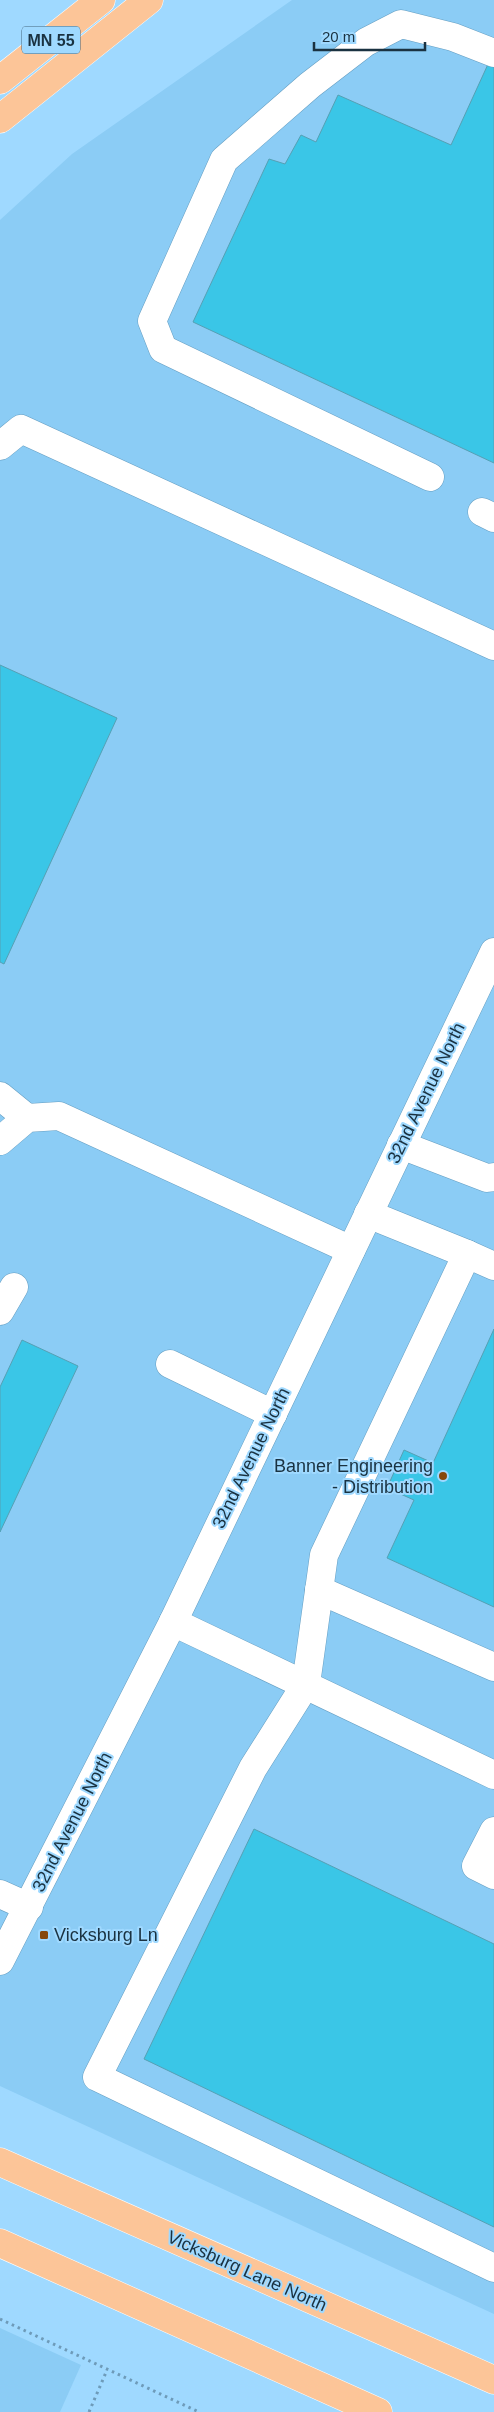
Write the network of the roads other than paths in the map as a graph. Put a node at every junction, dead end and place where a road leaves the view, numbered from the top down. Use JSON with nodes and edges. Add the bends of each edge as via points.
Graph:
{"nodes":[{"id":1,"x":101,"y":0,"type":"edge"},
{"id":2,"x":149,"y":0,"type":"edge"},
{"id":3,"x":494,"y":53,"type":"edge"},
{"id":4,"x":0,"y":80,"type":"edge"},
{"id":5,"x":0,"y":119,"type":"edge"},
{"id":6,"x":0,"y":446,"type":"edge"},
{"id":7,"x":430,"y":477,"type":"dead end"},
{"id":8,"x":494,"y":646,"type":"edge"},
{"id":9,"x":494,"y":952,"type":"edge"},
{"id":10,"x":0,"y":1096,"type":"edge"},
{"id":11,"x":27,"y":1118,"type":"junction"},
{"id":12,"x":0,"y":1141,"type":"edge"},
{"id":13,"x":401,"y":1145,"type":"junction"},
{"id":14,"x":494,"y":1177,"type":"edge"},
{"id":15,"x":368,"y":1214,"type":"junction"},
{"id":16,"x":351,"y":1250,"type":"junction"},
{"id":17,"x":467,"y":1254,"type":"junction"},
{"id":18,"x":494,"y":1266,"type":"edge"},
{"id":19,"x":14,"y":1287,"type":"dead end"},
{"id":20,"x":0,"y":1311,"type":"edge"},
{"id":21,"x":170,"y":1364,"type":"dead end"},
{"id":22,"x":272,"y":1414,"type":"junction"},
{"id":23,"x":319,"y":1590,"type":"junction"},
{"id":24,"x":173,"y":1622,"type":"junction"},
{"id":25,"x":494,"y":1666,"type":"edge"},
{"id":26,"x":306,"y":1684,"type":"junction"},
{"id":27,"x":494,"y":1775,"type":"edge"},
{"id":28,"x":494,"y":1831,"type":"edge"},
{"id":29,"x":494,"y":1875,"type":"edge"},
{"id":30,"x":0,"y":1894,"type":"edge"},
{"id":31,"x":29,"y":1907,"type":"junction"},
{"id":32,"x":0,"y":1961,"type":"edge"},
{"id":33,"x":0,"y":2162,"type":"edge"},
{"id":34,"x":0,"y":2243,"type":"edge"},
{"id":35,"x":494,"y":2268,"type":"edge"},
{"id":36,"x":494,"y":2380,"type":"edge"},
{"id":37,"x":378,"y":2412,"type":"edge"}],
"edges":[{"from":1,"to":4,"type":"main road","number":"MN 55"},
{"from":2,"to":5,"type":"main road"},
{"from":3,"to":7,"type":"street","via":[[453,36],[401,24],[366,42],[310,85],[224,160],[152,321],[163,349]]},
{"from":6,"to":8,"type":"street","via":[[21,429]]},
{"from":9,"to":13,"type":"street","name":"32nd Avenue North"},
{"from":10,"to":11,"type":"street"},
{"from":11,"to":12,"type":"street"},
{"from":11,"to":16,"type":"street","via":[[59,1116]]},
{"from":13,"to":14,"type":"street","via":[[487,1178]]},
{"from":13,"to":15,"type":"street","name":"32nd Avenue North"},
{"from":15,"to":16,"type":"street","name":"32nd Avenue North"},
{"from":15,"to":17,"type":"street"},
{"from":16,"to":22,"type":"street","name":"32nd Avenue North"},
{"from":17,"to":18,"type":"street"},
{"from":17,"to":23,"type":"street","via":[[324,1555]]},
{"from":19,"to":20,"type":"street"},
{"from":21,"to":22,"type":"street"},
{"from":22,"to":24,"type":"street","name":"32nd Avenue North"},
{"from":23,"to":25,"type":"street"},
{"from":23,"to":26,"type":"street"},
{"from":24,"to":26,"type":"street"},
{"from":24,"to":31,"type":"street","name":"32nd Avenue North"},
{"from":26,"to":27,"type":"street"},
{"from":26,"to":35,"type":"street","via":[[253,1768],[97,2077]]},
{"from":28,"to":29,"type":"street","via":[[476,1866]]},
{"from":30,"to":31,"type":"street"},
{"from":31,"to":32,"type":"street","name":"32nd Avenue North"},
{"from":33,"to":36,"type":"main road","name":"Vicksburg Lane North"},
{"from":34,"to":37,"type":"main road"}]}
